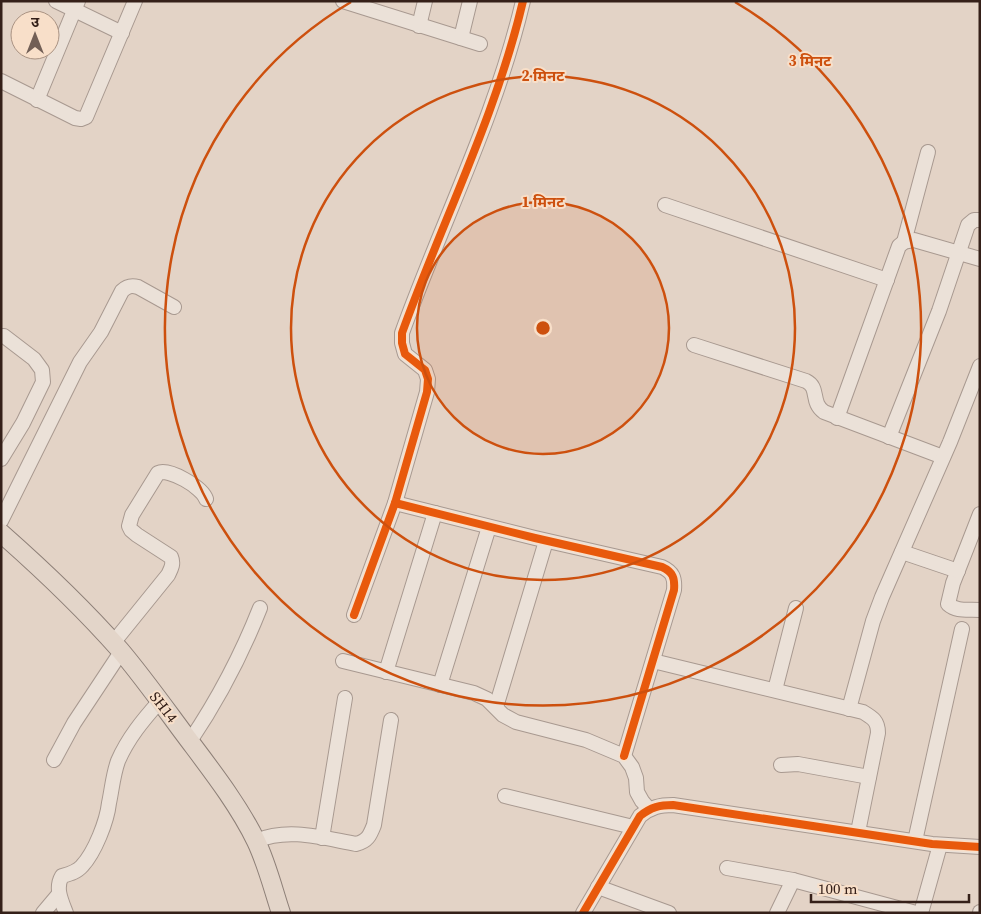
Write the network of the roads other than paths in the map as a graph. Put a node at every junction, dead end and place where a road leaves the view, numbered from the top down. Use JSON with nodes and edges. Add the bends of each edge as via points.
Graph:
{"nodes":[{"id":1,"x":56,"y":1,"type":"edge"},
{"id":2,"x":135,"y":1,"type":"edge"},
{"id":3,"x":343,"y":1,"type":"edge"},
{"id":4,"x":425,"y":1,"type":"edge"},
{"id":5,"x":470,"y":1,"type":"edge"},
{"id":6,"x":522,"y":1,"type":"edge"},
{"id":7,"x":76,"y":6,"type":"edge"},
{"id":8,"x":380,"y":7,"type":"edge"},
{"id":9,"x":419,"y":26,"type":"junction"},
{"id":10,"x":122,"y":33,"type":"junction"},
{"id":11,"x":461,"y":38,"type":"junction"},
{"id":12,"x":480,"y":44,"type":"dead end"},
{"id":13,"x":1,"y":81,"type":"edge"},
{"id":14,"x":37,"y":100,"type":"junction"},
{"id":15,"x":928,"y":152,"type":"dead end"},
{"id":16,"x":666,"y":205,"type":"dead end"},
{"id":17,"x":980,"y":220,"type":"edge"},
{"id":18,"x":904,"y":242,"type":"junction"},
{"id":19,"x":958,"y":254,"type":"junction"},
{"id":20,"x":980,"y":259,"type":"edge"},
{"id":21,"x":887,"y":280,"type":"junction"},
{"id":22,"x":174,"y":307,"type":"dead end"},
{"id":23,"x":1,"y":336,"type":"edge"},
{"id":24,"x":694,"y":344,"type":"dead end"},
{"id":25,"x":980,"y":366,"type":"edge"},
{"id":26,"x":837,"y":418,"type":"junction"},
{"id":27,"x":889,"y":437,"type":"junction"},
{"id":28,"x":943,"y":457,"type":"junction"},
{"id":29,"x":1,"y":459,"type":"edge"},
{"id":30,"x":206,"y":499,"type":"dead end"},
{"id":31,"x":395,"y":503,"type":"junction"},
{"id":32,"x":435,"y":513,"type":"junction"},
{"id":33,"x":980,"y":514,"type":"edge"},
{"id":34,"x":1,"y":521,"type":"edge"},
{"id":35,"x":489,"y":527,"type":"junction"},
{"id":36,"x":1,"y":533,"type":"edge"},
{"id":37,"x":546,"y":541,"type":"junction"},
{"id":38,"x":902,"y":552,"type":"junction"},
{"id":39,"x":958,"y":570,"type":"junction"},
{"id":40,"x":260,"y":608,"type":"dead end"},
{"id":41,"x":796,"y":608,"type":"dead end"},
{"id":42,"x":980,"y":610,"type":"edge"},
{"id":43,"x":354,"y":615,"type":"dead end"},
{"id":44,"x":962,"y":629,"type":"dead end"},
{"id":45,"x":117,"y":648,"type":"junction"},
{"id":46,"x":654,"y":660,"type":"junction"},
{"id":47,"x":343,"y":661,"type":"dead end"},
{"id":48,"x":386,"y":672,"type":"junction"},
{"id":49,"x":440,"y":685,"type":"junction"},
{"id":50,"x":774,"y":690,"type":"junction"},
{"id":51,"x":344,"y":698,"type":"dead end"},
{"id":52,"x":159,"y":702,"type":"junction"},
{"id":53,"x":496,"y":707,"type":"junction"},
{"id":54,"x":849,"y":709,"type":"junction"},
{"id":55,"x":391,"y":720,"type":"dead end"},
{"id":56,"x":190,"y":742,"type":"junction"},
{"id":57,"x":624,"y":756,"type":"junction"},
{"id":58,"x":54,"y":760,"type":"dead end"},
{"id":59,"x":781,"y":765,"type":"dead end"},
{"id":60,"x":869,"y":777,"type":"junction"},
{"id":61,"x":504,"y":796,"type":"dead end"},
{"id":62,"x":649,"y":809,"type":"junction"},
{"id":63,"x":633,"y":827,"type":"junction"},
{"id":64,"x":858,"y":832,"type":"junction"},
{"id":65,"x":322,"y":838,"type":"junction"},
{"id":66,"x":256,"y":841,"type":"junction"},
{"id":67,"x":915,"y":841,"type":"junction"},
{"id":68,"x":940,"y":845,"type":"junction"},
{"id":69,"x":980,"y":847,"type":"edge"},
{"id":70,"x":727,"y":868,"type":"dead end"},
{"id":71,"x":793,"y":880,"type":"junction"},
{"id":72,"x":598,"y":887,"type":"junction"},
{"id":73,"x":59,"y":894,"type":"junction"},
{"id":74,"x":43,"y":913,"type":"edge"},
{"id":75,"x":66,"y":913,"type":"edge"},
{"id":76,"x":281,"y":913,"type":"edge"},
{"id":77,"x":583,"y":913,"type":"edge"},
{"id":78,"x":669,"y":913,"type":"edge"},
{"id":79,"x":777,"y":913,"type":"edge"},
{"id":80,"x":916,"y":913,"type":"edge"},
{"id":81,"x":921,"y":913,"type":"edge"}],
"edges":[{"from":1,"to":7,"type":"street"},
{"from":2,"to":10,"type":"street"},
{"from":3,"to":8,"type":"street"},
{"from":4,"to":9,"type":"street"},
{"from":5,"to":11,"type":"street"},
{"from":6,"to":31,"type":"street","via":[[504,70],[482,131],[402,333],[405,354],[425,370],[428,379]]},
{"from":7,"to":10,"type":"street"},
{"from":7,"to":14,"type":"street"},
{"from":8,"to":9,"type":"street"},
{"from":9,"to":11,"type":"street"},
{"from":10,"to":14,"type":"street","via":[[86,118],[76,118]]},
{"from":11,"to":12,"type":"street"},
{"from":13,"to":14,"type":"street"},
{"from":15,"to":18,"type":"street"},
{"from":16,"to":21,"type":"street"},
{"from":17,"to":19,"type":"street","via":[[974,220],[968,226]]},
{"from":18,"to":19,"type":"street","via":[[914,240]]},
{"from":18,"to":21,"type":"street","via":[[895,254]]},
{"from":19,"to":20,"type":"street"},
{"from":19,"to":27,"type":"street"},
{"from":21,"to":26,"type":"street"},
{"from":22,"to":34,"type":"street","via":[[138,287],[122,291],[101,332],[80,362]]},
{"from":23,"to":29,"type":"street","via":[[34,359],[42,370],[43,382]]},
{"from":24,"to":26,"type":"street","via":[[811,384],[818,408]]},
{"from":25,"to":28,"type":"street"},
{"from":26,"to":27,"type":"street"},
{"from":27,"to":28,"type":"street"},
{"from":28,"to":38,"type":"street"},
{"from":30,"to":45,"type":"street","via":[[193,484],[165,472],[158,473],[132,515],[131,530],[173,561],[168,575]]},
{"from":31,"to":32,"type":"street"},
{"from":31,"to":43,"type":"street"},
{"from":32,"to":35,"type":"street"},
{"from":32,"to":48,"type":"street"},
{"from":33,"to":39,"type":"street"},
{"from":35,"to":37,"type":"street"},
{"from":35,"to":49,"type":"street"},
{"from":36,"to":45,"type":"main road","name":"SH14","number":"SH14","via":[[90,617]]},
{"from":37,"to":46,"type":"street","via":[[670,571],[675,580],[674,590]]},
{"from":37,"to":53,"type":"street"},
{"from":38,"to":39,"type":"street"},
{"from":38,"to":54,"type":"street","via":[[873,621]]},
{"from":39,"to":42,"type":"street","via":[[948,604],[960,610]]},
{"from":40,"to":56,"type":"street","via":[[233,671]]},
{"from":41,"to":50,"type":"street"},
{"from":44,"to":67,"type":"street"},
{"from":45,"to":52,"type":"main road","name":"SH14","number":"SH14"},
{"from":45,"to":58,"type":"street"},
{"from":46,"to":50,"type":"street"},
{"from":46,"to":57,"type":"street"},
{"from":47,"to":48,"type":"street"},
{"from":48,"to":49,"type":"street"},
{"from":49,"to":53,"type":"street","via":[[487,699]]},
{"from":50,"to":54,"type":"street"},
{"from":51,"to":65,"type":"street"},
{"from":52,"to":56,"type":"main road","name":"SH14","number":"SH14"},
{"from":52,"to":73,"type":"street","via":[[132,734],[118,762],[101,831],[82,867],[62,876],[58,882]]},
{"from":53,"to":57,"type":"street","via":[[516,722],[586,740]]},
{"from":54,"to":60,"type":"street","via":[[863,712],[878,724]]},
{"from":55,"to":65,"type":"street","via":[[374,825],[369,837],[356,844]]},
{"from":56,"to":66,"type":"main road","name":"SH14","number":"SH14"},
{"from":57,"to":62,"type":"street","via":[[632,766],[637,792]]},
{"from":59,"to":60,"type":"street","via":[[798,764]]},
{"from":60,"to":64,"type":"street"},
{"from":61,"to":63,"type":"street"},
{"from":62,"to":63,"type":"street"},
{"from":62,"to":64,"type":"street","via":[[673,805]]},
{"from":63,"to":72,"type":"street"},
{"from":64,"to":67,"type":"street"},
{"from":65,"to":66,"type":"street","via":[[283,834]]},
{"from":66,"to":76,"type":"main road","name":"SH14","number":"SH14"},
{"from":67,"to":68,"type":"street"},
{"from":68,"to":69,"type":"street"},
{"from":68,"to":81,"type":"street"},
{"from":70,"to":71,"type":"street"},
{"from":71,"to":79,"type":"street"},
{"from":71,"to":80,"type":"street"},
{"from":72,"to":77,"type":"street"},
{"from":72,"to":78,"type":"street"},
{"from":73,"to":74,"type":"street"},
{"from":73,"to":75,"type":"street"}]}
